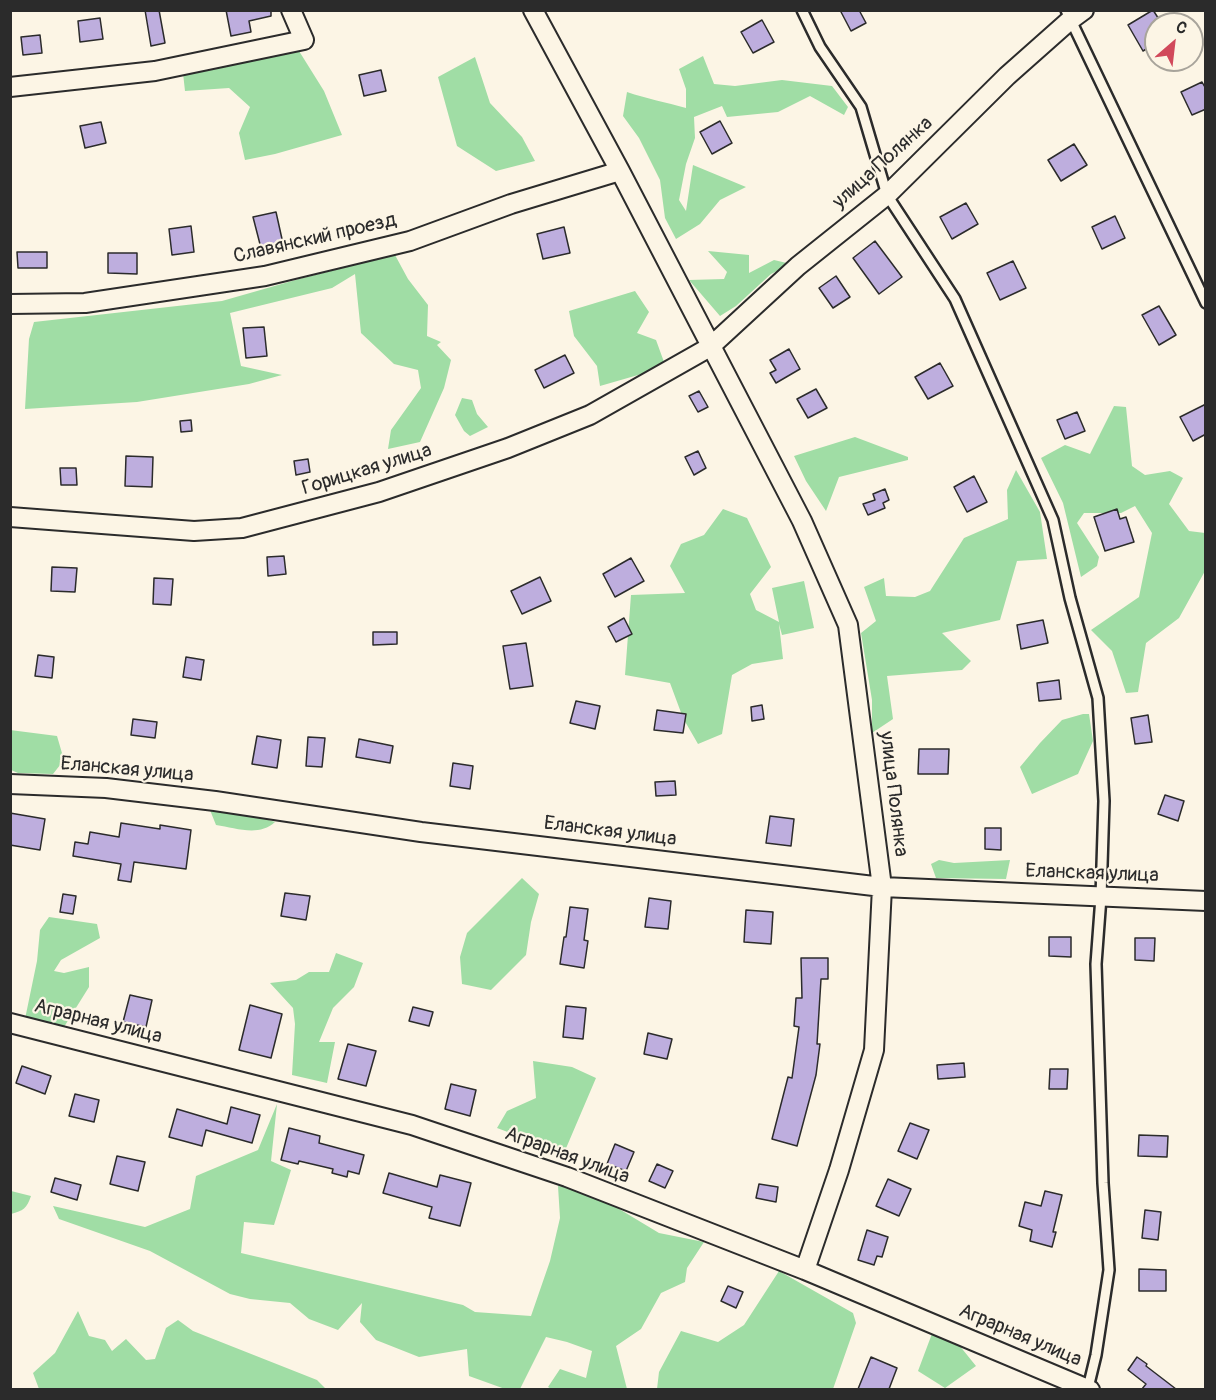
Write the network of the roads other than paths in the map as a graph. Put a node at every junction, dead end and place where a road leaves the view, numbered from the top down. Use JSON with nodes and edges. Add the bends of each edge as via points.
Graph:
{"nodes":[{"id":1,"x":291,"y":10,"type":"edge"},
{"id":2,"x":533,"y":10,"type":"edge"},
{"id":3,"x":802,"y":10,"type":"edge"},
{"id":4,"x":1073,"y":14,"type":"edge"},
{"id":5,"x":10,"y":87,"type":"edge"},
{"id":6,"x":620,"y":171,"type":"junction"},
{"id":7,"x":887,"y":195,"type":"junction"},
{"id":8,"x":1206,"y":303,"type":"edge"},
{"id":9,"x":10,"y":304,"type":"edge"},
{"id":10,"x":710,"y":346,"type":"junction"},
{"id":11,"x":10,"y":517,"type":"edge"},
{"id":12,"x":10,"y":784,"type":"edge"},
{"id":13,"x":882,"y":887,"type":"junction"},
{"id":14,"x":1101,"y":897,"type":"junction"},
{"id":15,"x":1206,"y":901,"type":"edge"},
{"id":16,"x":10,"y":1023,"type":"edge"},
{"id":17,"x":805,"y":1270,"type":"junction"},
{"id":18,"x":1089,"y":1389,"type":"edge"}],
"edges":[{"from":1,"to":5,"type":"street","via":[[304,40],[155,71]]},
{"from":2,"to":6,"type":"street","name":"улица Полянка"},
{"from":3,"to":7,"type":"lane","via":[[820,47],[861,107]]},
{"from":4,"to":7,"type":"street","name":"улица Полянка"},
{"from":4,"to":8,"type":"lane"},
{"from":6,"to":9,"type":"street","name":"Славянский проезд","via":[[511,204],[410,241],[266,276],[85,303]]},
{"from":6,"to":10,"type":"street","name":"улица Полянка"},
{"from":7,"to":10,"type":"street","name":"улица Полянка","via":[[798,266]]},
{"from":7,"to":14,"type":"lane","via":[[955,299],[1053,520],[1098,698],[1104,801]]},
{"from":10,"to":11,"type":"street","name":"Горицкая улица","via":[[590,415],[508,448],[379,492],[242,528],[194,531]]},
{"from":10,"to":13,"type":"street","name":"улица Полянка","via":[[802,521],[848,625]]},
{"from":12,"to":13,"type":"street","name":"Еланская улица","via":[[117,789],[421,832]]},
{"from":13,"to":14,"type":"street","name":"Еланская улица"},
{"from":13,"to":17,"type":"street","name":"улица Полянка","via":[[874,1050]]},
{"from":14,"to":15,"type":"street","name":"Еланская улица"},
{"from":14,"to":18,"type":"lane","via":[[1096,963],[1109,1270]]},
{"from":16,"to":17,"type":"street","name":"Аграрная улица","via":[[412,1125],[567,1177]]},
{"from":17,"to":18,"type":"street","name":"Аграрная улица"}]}
